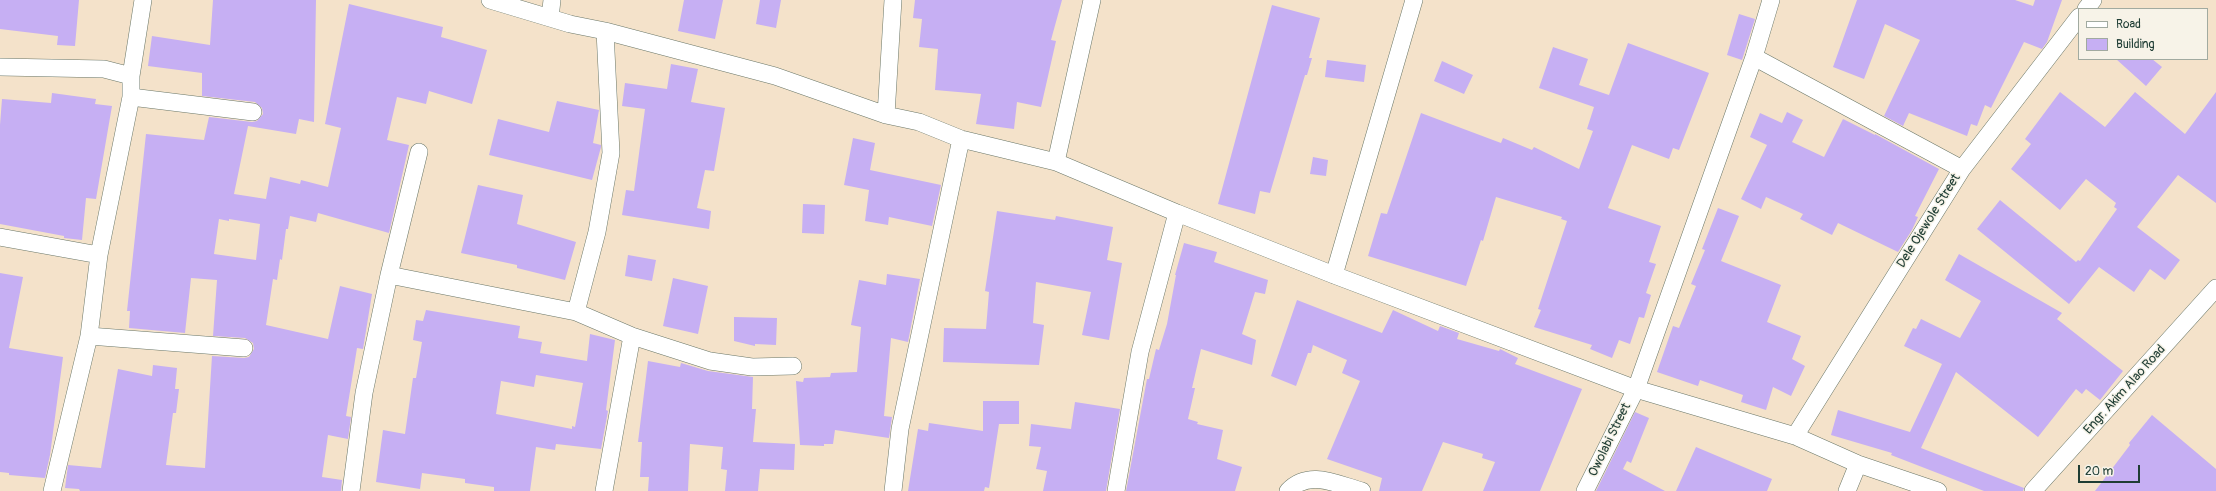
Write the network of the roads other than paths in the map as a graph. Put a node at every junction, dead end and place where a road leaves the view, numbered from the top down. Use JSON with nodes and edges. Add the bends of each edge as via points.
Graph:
{"nodes":[{"id":1,"x":143,"y":0,"type":"edge"},
{"id":2,"x":490,"y":0,"type":"edge"},
{"id":3,"x":552,"y":0,"type":"edge"},
{"id":4,"x":893,"y":0,"type":"edge"},
{"id":5,"x":1092,"y":0,"type":"edge"},
{"id":6,"x":1414,"y":0,"type":"edge"},
{"id":7,"x":1771,"y":0,"type":"edge"},
{"id":8,"x":2093,"y":0,"type":"edge"},
{"id":9,"x":2087,"y":8,"type":"edge"},
{"id":10,"x":550,"y":18,"type":"junction"},
{"id":11,"x":2078,"y":18,"type":"edge"},
{"id":12,"x":605,"y":31,"type":"junction"},
{"id":13,"x":1754,"y":57,"type":"junction"},
{"id":14,"x":0,"y":67,"type":"edge"},
{"id":15,"x":131,"y":76,"type":"junction"},
{"id":16,"x":131,"y":98,"type":"junction"},
{"id":17,"x":253,"y":112,"type":"dead end"},
{"id":18,"x":886,"y":115,"type":"junction"},
{"id":19,"x":961,"y":139,"type":"junction"},
{"id":20,"x":419,"y":152,"type":"dead end"},
{"id":21,"x":1056,"y":162,"type":"junction"},
{"id":22,"x":1962,"y":169,"type":"junction"},
{"id":23,"x":1177,"y":213,"type":"junction"},
{"id":24,"x":0,"y":237,"type":"edge"},
{"id":25,"x":99,"y":255,"type":"junction"},
{"id":26,"x":389,"y":275,"type":"junction"},
{"id":27,"x":1334,"y":275,"type":"junction"},
{"id":28,"x":2216,"y":288,"type":"edge"},
{"id":29,"x":576,"y":312,"type":"junction"},
{"id":30,"x":89,"y":336,"type":"junction"},
{"id":31,"x":632,"y":336,"type":"junction"},
{"id":32,"x":244,"y":348,"type":"dead end"},
{"id":33,"x":793,"y":366,"type":"dead end"},
{"id":34,"x":1636,"y":389,"type":"junction"},
{"id":35,"x":1795,"y":436,"type":"junction"},
{"id":36,"x":1858,"y":464,"type":"junction"},
{"id":37,"x":52,"y":491,"type":"edge"},
{"id":38,"x":351,"y":491,"type":"edge"},
{"id":39,"x":604,"y":491,"type":"edge"},
{"id":40,"x":893,"y":491,"type":"edge"},
{"id":41,"x":1116,"y":491,"type":"edge"},
{"id":42,"x":1288,"y":491,"type":"edge"},
{"id":43,"x":1362,"y":491,"type":"edge"},
{"id":44,"x":1585,"y":491,"type":"edge"},
{"id":45,"x":1847,"y":491,"type":"edge"},
{"id":46,"x":1938,"y":491,"type":"edge"},
{"id":47,"x":2033,"y":491,"type":"edge"}],
"edges":[{"from":1,"to":15,"type":"street"},
{"from":2,"to":10,"type":"street"},
{"from":3,"to":10,"type":"street"},
{"from":4,"to":18,"type":"street"},
{"from":5,"to":21,"type":"street"},
{"from":6,"to":27,"type":"street"},
{"from":7,"to":13,"type":"street","name":"Owolabi Street"},
{"from":8,"to":9,"type":"street"},
{"from":10,"to":12,"type":"street"},
{"from":11,"to":22,"type":"street","name":"Dele Ojewole Street"},
{"from":12,"to":18,"type":"street","via":[[775,76]]},
{"from":12,"to":29,"type":"street","via":[[611,154],[597,232]]},
{"from":13,"to":22,"type":"street"},
{"from":13,"to":34,"type":"street","name":"Owolabi Street"},
{"from":14,"to":15,"type":"street","via":[[104,70]]},
{"from":15,"to":16,"type":"street"},
{"from":16,"to":17,"type":"street"},
{"from":16,"to":25,"type":"street"},
{"from":18,"to":19,"type":"street","via":[[919,122]]},
{"from":19,"to":21,"type":"street"},
{"from":19,"to":40,"type":"street","via":[[900,430]]},
{"from":20,"to":26,"type":"street"},
{"from":21,"to":23,"type":"street"},
{"from":22,"to":35,"type":"street","name":"Dele Ojewole Street"},
{"from":23,"to":27,"type":"street"},
{"from":23,"to":41,"type":"street","via":[[1140,352]]},
{"from":24,"to":25,"type":"street"},
{"from":25,"to":30,"type":"street"},
{"from":26,"to":29,"type":"street"},
{"from":26,"to":38,"type":"street","via":[[364,393]]},
{"from":27,"to":34,"type":"street"},
{"from":28,"to":47,"type":"street","name":"Engr. Akim Alao Road"},
{"from":29,"to":31,"type":"street"},
{"from":30,"to":32,"type":"street"},
{"from":30,"to":37,"type":"street"},
{"from":31,"to":33,"type":"street","via":[[710,360],[752,367]]},
{"from":31,"to":39,"type":"street"},
{"from":34,"to":35,"type":"street"},
{"from":34,"to":44,"type":"street","name":"Owolabi Street"},
{"from":35,"to":36,"type":"street"},
{"from":36,"to":45,"type":"street"},
{"from":36,"to":46,"type":"street"},
{"from":42,"to":43,"type":"street","via":[[1296,483],[1313,478]]}]}
